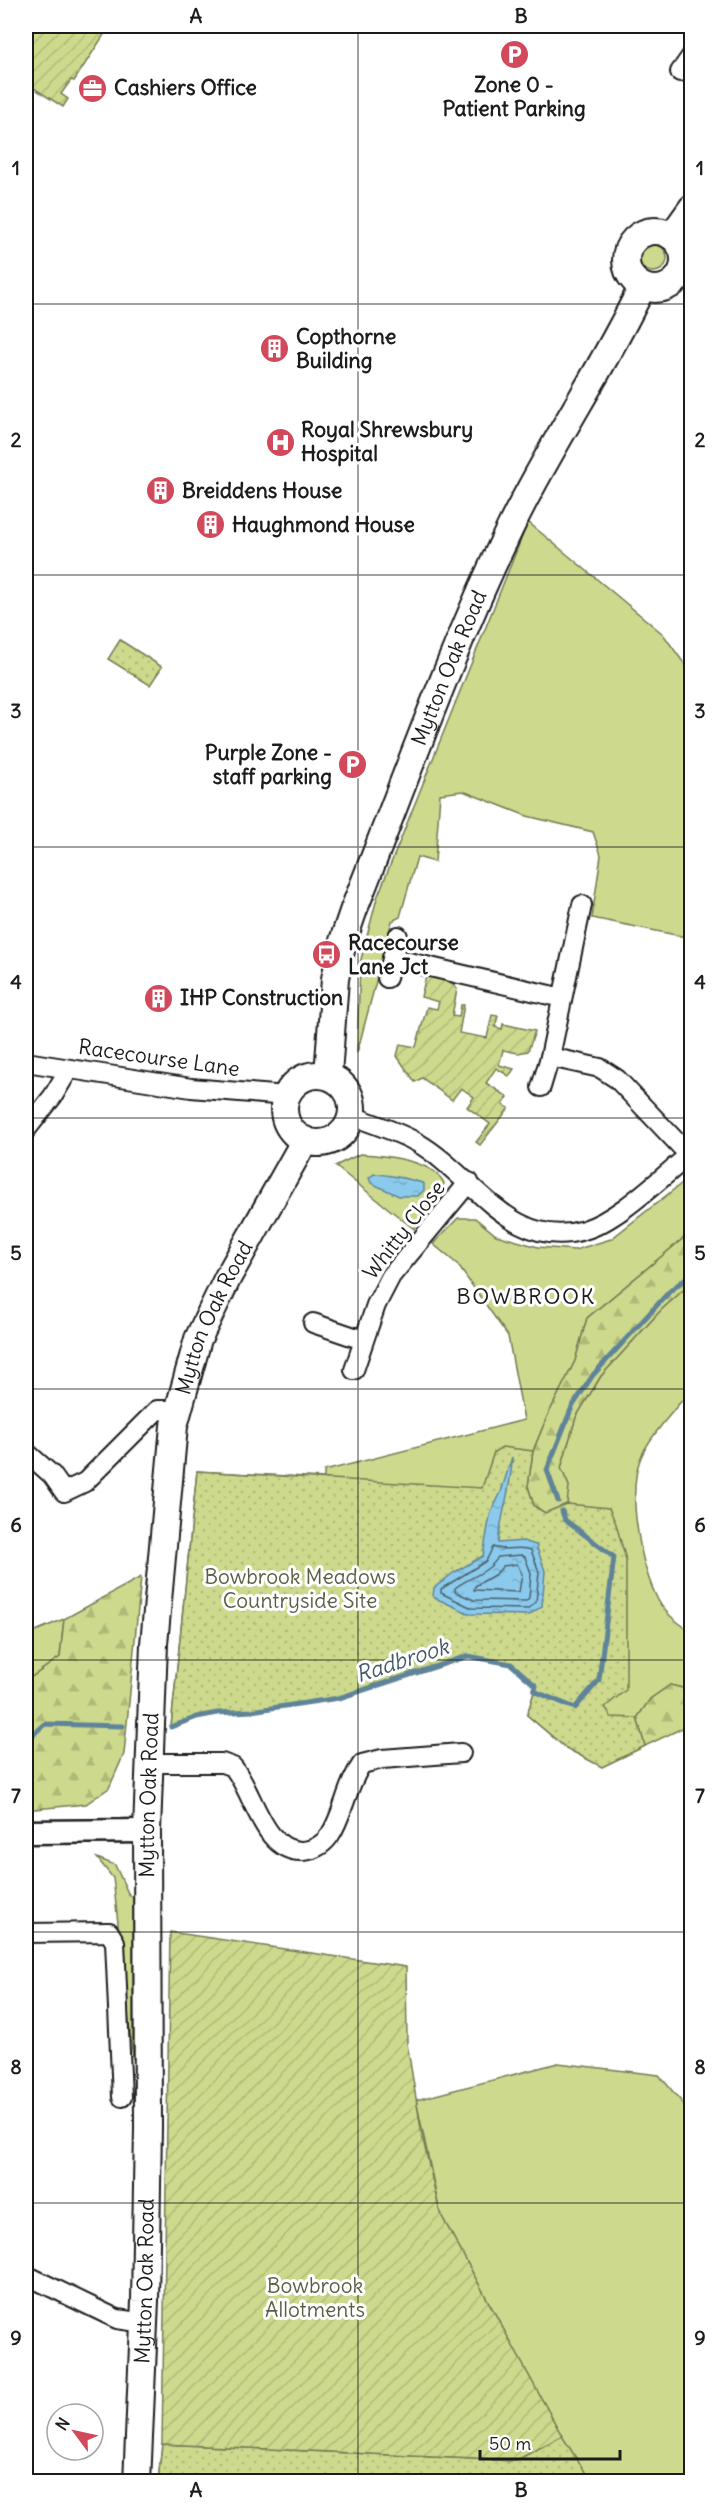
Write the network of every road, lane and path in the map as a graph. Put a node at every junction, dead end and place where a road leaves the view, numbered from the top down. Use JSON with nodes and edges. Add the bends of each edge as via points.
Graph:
{"nodes":[{"id":1,"x":692,"y":55,"type":"edge"},
{"id":2,"x":680,"y":72,"type":"dead end"},
{"id":3,"x":692,"y":208,"type":"edge"},
{"id":4,"x":672,"y":236,"type":"junction"},
{"id":5,"x":686,"y":278,"type":"edge"},
{"id":6,"x":642,"y":286,"type":"junction"},
{"id":7,"x":582,"y":904,"type":"dead end"},
{"id":8,"x":398,"y":936,"type":"dead end"},
{"id":9,"x":392,"y":958,"type":"junction"},
{"id":10,"x":387,"y":978,"type":"dead end"},
{"id":11,"x":562,"y":998,"type":"junction"},
{"id":12,"x":550,"y":1057,"type":"junction"},
{"id":13,"x":26,"y":1062,"type":"edge"},
{"id":14,"x":69,"y":1069,"type":"junction"},
{"id":15,"x":328,"y":1076,"type":"junction"},
{"id":16,"x":541,"y":1087,"type":"dead end"},
{"id":17,"x":287,"y":1096,"type":"junction"},
{"id":18,"x":351,"y":1115,"type":"junction"},
{"id":19,"x":26,"y":1130,"type":"edge"},
{"id":20,"x":304,"y":1140,"type":"junction"},
{"id":21,"x":690,"y":1154,"type":"edge"},
{"id":22,"x":470,"y":1182,"type":"junction"},
{"id":23,"x":314,"y":1323,"type":"dead end"},
{"id":24,"x":363,"y":1340,"type":"junction"},
{"id":25,"x":354,"y":1370,"type":"dead end"},
{"id":26,"x":178,"y":1410,"type":"junction"},
{"id":27,"x":26,"y":1452,"type":"edge"},
{"id":28,"x":461,"y":1753,"type":"dead end"},
{"id":29,"x":150,"y":1763,"type":"junction"},
{"id":30,"x":147,"y":1831,"type":"junction"},
{"id":31,"x":26,"y":1832,"type":"edge"},
{"id":32,"x":26,"y":1933,"type":"edge"},
{"id":33,"x":122,"y":2097,"type":"dead end"},
{"id":34,"x":26,"y":2275,"type":"edge"},
{"id":35,"x":145,"y":2323,"type":"junction"},
{"id":36,"x":137,"y":2481,"type":"edge"}],
"edges":[{"from":1,"to":2,"type":"street"},
{"from":3,"to":4,"type":"main road"},
{"from":4,"to":5,"type":"main road","via":[[684,258]]},
{"from":4,"to":6,"type":"main road","via":[[649,232],[630,245],[626,264],[634,281]]},
{"from":5,"to":6,"type":"main road","via":[[659,289]]},
{"from":6,"to":15,"type":"main road","name":"Mytton Oak Road","via":[[501,546],[362,887],[343,941],[335,979]]},
{"from":7,"to":11,"type":"street"},
{"from":8,"to":9,"type":"street"},
{"from":9,"to":10,"type":"street"},
{"from":9,"to":11,"type":"street"},
{"from":11,"to":12,"type":"street"},
{"from":12,"to":16,"type":"street"},
{"from":12,"to":21,"type":"street","via":[[600,1068],[617,1079]]},
{"from":13,"to":14,"type":"street","name":"Racecourse Lane"},
{"from":14,"to":17,"type":"street","name":"Racecourse Lane","via":[[191,1088]]},
{"from":14,"to":19,"type":"street"},
{"from":15,"to":17,"type":"main road","via":[[304,1077]]},
{"from":15,"to":18,"type":"main road","via":[[345,1090]]},
{"from":17,"to":20,"type":"main road","via":[[285,1117]]},
{"from":18,"to":20,"type":"main road","via":[[340,1134],[330,1141]]},
{"from":18,"to":22,"type":"street","via":[[419,1144]]},
{"from":20,"to":26,"type":"main road","name":"Mytton Oak Road","via":[[198,1339]]},
{"from":21,"to":22,"type":"street","via":[[610,1219],[584,1231],[533,1232],[512,1221]]},
{"from":22,"to":24,"type":"street","name":"Whitty Close","via":[[392,1276]]},
{"from":23,"to":24,"type":"street"},
{"from":24,"to":25,"type":"street","name":"Whitty Close"},
{"from":26,"to":27,"type":"street","via":[[158,1410],[85,1482],[63,1492],[52,1475]]},
{"from":26,"to":29,"type":"main road","name":"Mytton Oak Road","via":[[154,1644]]},
{"from":28,"to":29,"type":"street","via":[[362,1764],[330,1835],[317,1848],[301,1851],[284,1847],[271,1836],[233,1767],[222,1763]]},
{"from":29,"to":30,"type":"main road","name":"Mytton Oak Road"},
{"from":30,"to":31,"type":"street"},
{"from":30,"to":35,"type":"main road","name":"Mytton Oak Road"},
{"from":32,"to":33,"type":"street","via":[[110,1932],[115,1942]]},
{"from":34,"to":35,"type":"street","via":[[117,2319]]},
{"from":35,"to":36,"type":"main road","name":"Mytton Oak Road"}]}
